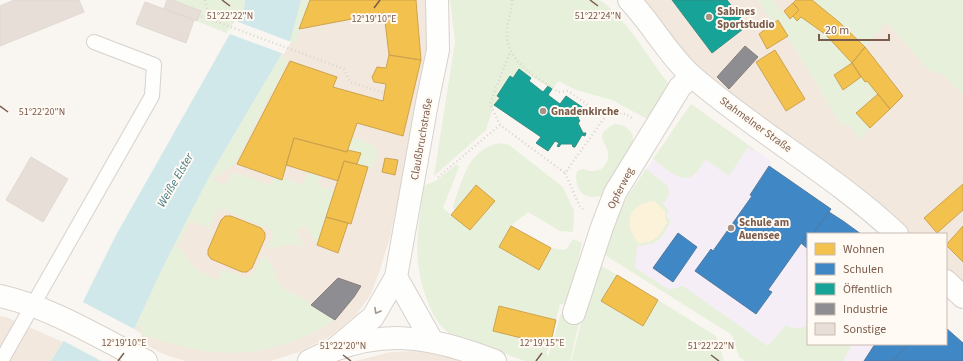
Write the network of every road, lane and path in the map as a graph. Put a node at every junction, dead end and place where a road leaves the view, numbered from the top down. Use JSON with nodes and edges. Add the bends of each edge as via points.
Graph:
{"nodes":[{"id":1,"x":205,"y":0,"type":"edge"},
{"id":2,"x":437,"y":0,"type":"edge"},
{"id":3,"x":512,"y":0,"type":"edge"},
{"id":4,"x":629,"y":0,"type":"edge"},
{"id":5,"x":201,"y":16,"type":"dead end"},
{"id":6,"x":219,"y":22,"type":"junction"},
{"id":7,"x":94,"y":42,"type":"dead end"},
{"id":8,"x":510,"y":52,"type":"junction"},
{"id":9,"x":692,"y":76,"type":"junction"},
{"id":10,"x":384,"y":93,"type":"dead end"},
{"id":11,"x":608,"y":113,"type":"junction"},
{"id":12,"x":500,"y":126,"type":"junction"},
{"id":13,"x":653,"y":130,"type":"junction"},
{"id":14,"x":565,"y":174,"type":"junction"},
{"id":15,"x":435,"y":179,"type":"dead end"},
{"id":16,"x":602,"y":227,"type":"junction"},
{"id":17,"x":895,"y":233,"type":"edge"},
{"id":18,"x":396,"y":277,"type":"junction"},
{"id":19,"x":947,"y":282,"type":"edge"},
{"id":20,"x":0,"y":296,"type":"edge"},
{"id":21,"x":963,"y":297,"type":"edge"},
{"id":22,"x":32,"y":305,"type":"junction"},
{"id":23,"x":574,"y":313,"type":"dead end"},
{"id":24,"x":432,"y":341,"type":"junction"},
{"id":25,"x":338,"y":355,"type":"edge"},
{"id":26,"x":139,"y":357,"type":"edge"},
{"id":27,"x":1,"y":361,"type":"edge"},
{"id":28,"x":309,"y":361,"type":"edge"},
{"id":29,"x":495,"y":361,"type":"edge"}],
"edges":[{"from":1,"to":6,"type":"path","via":[[207,8]]},
{"from":2,"to":18,"type":"street","name":"Claußbruchstraße","via":[[438,50]]},
{"from":3,"to":8,"type":"path","via":[[507,31]]},
{"from":4,"to":9,"type":"street","name":"Stahmelner Straße"},
{"from":5,"to":6,"type":"path"},
{"from":6,"to":10,"type":"path","via":[[344,70],[350,82]]},
{"from":7,"to":22,"type":"lane","via":[[154,65],[152,96]]},
{"from":8,"to":11,"type":"path","via":[[519,63],[558,92],[568,91],[599,113]]},
{"from":8,"to":12,"type":"path","via":[[490,104]]},
{"from":9,"to":13,"type":"street","name":"Opferweg","via":[[680,87]]},
{"from":9,"to":17,"type":"street","name":"Stahmelner Straße","via":[[874,212]]},
{"from":11,"to":13,"type":"path","via":[[626,114]]},
{"from":11,"to":14,"type":"path"},
{"from":12,"to":14,"type":"path"},
{"from":12,"to":15,"type":"path"},
{"from":13,"to":16,"type":"street","name":"Opferweg","via":[[615,193]]},
{"from":14,"to":16,"type":"path","via":[[580,207]]},
{"from":16,"to":23,"type":"street","name":"Opferweg"},
{"from":18,"to":24,"type":"street"},
{"from":18,"to":25,"type":"street","name":"Claußbruchstraße","one_way":true,"via":[[373,317]]},
{"from":19,"to":21,"type":"street"},
{"from":20,"to":22,"type":"street"},
{"from":22,"to":26,"type":"street","via":[[64,318]]},
{"from":22,"to":27,"type":"lane"},
{"from":24,"to":25,"type":"street","via":[[392,337],[365,341]]},
{"from":24,"to":29,"type":"street","via":[[462,348]]},
{"from":25,"to":28,"type":"street"}]}
